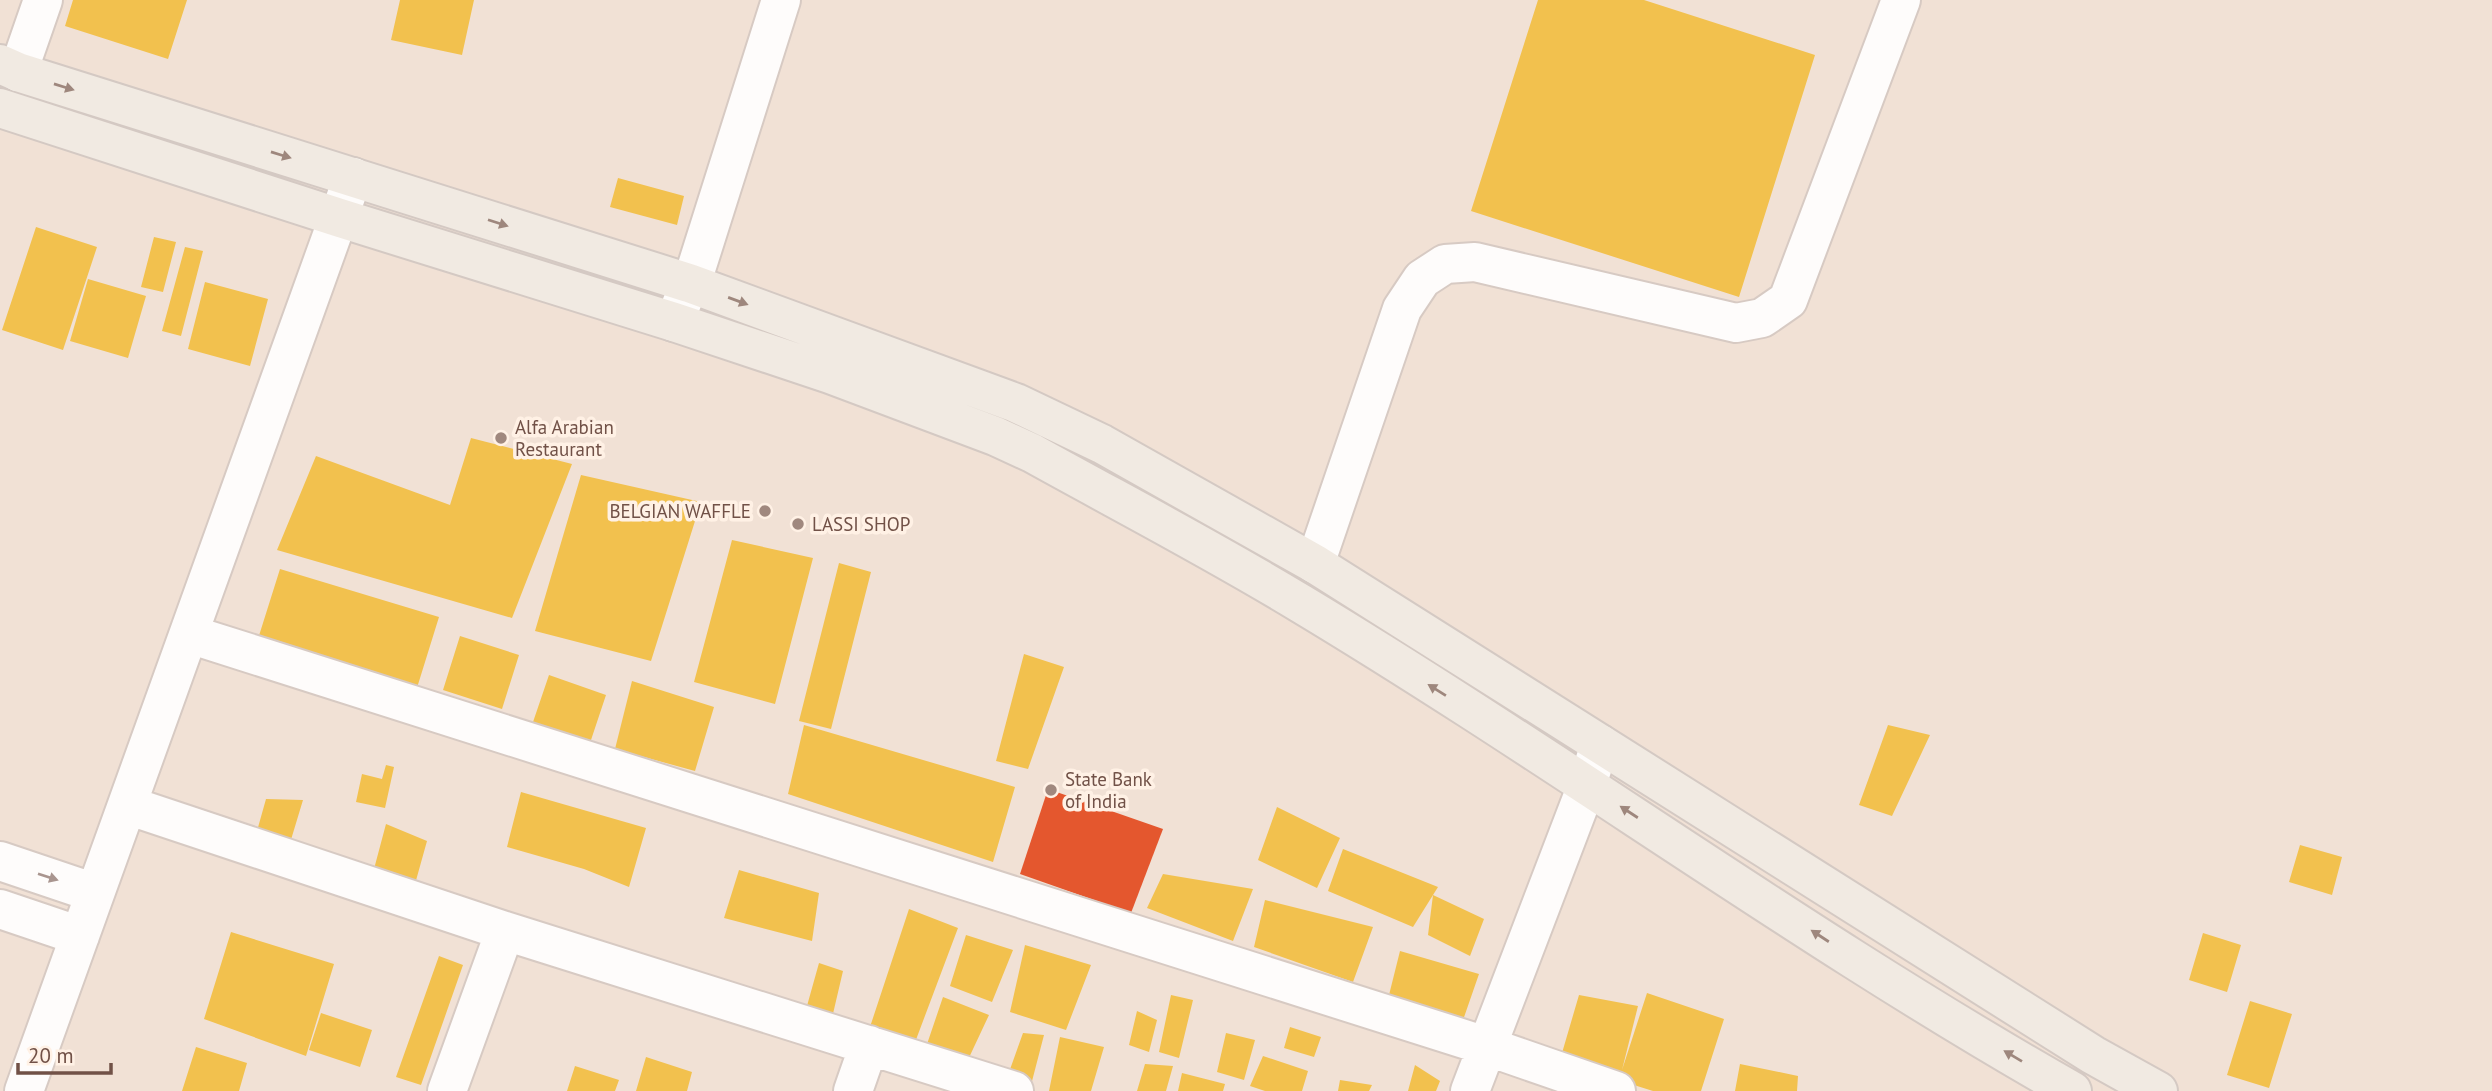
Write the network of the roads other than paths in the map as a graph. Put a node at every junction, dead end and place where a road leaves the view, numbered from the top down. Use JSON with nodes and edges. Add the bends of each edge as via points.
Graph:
{"nodes":[{"id":1,"x":43,"y":0,"type":"edge"},
{"id":2,"x":781,"y":0,"type":"edge"},
{"id":3,"x":1901,"y":0,"type":"edge"},
{"id":4,"x":9,"y":68,"type":"edge"},
{"id":5,"x":0,"y":108,"type":"edge"},
{"id":6,"x":353,"y":177,"type":"junction"},
{"id":7,"x":340,"y":218,"type":"junction"},
{"id":8,"x":689,"y":283,"type":"junction"},
{"id":9,"x":674,"y":322,"type":"junction"},
{"id":10,"x":1314,"y":564,"type":"junction"},
{"id":11,"x":189,"y":634,"type":"junction"},
{"id":12,"x":1600,"y":744,"type":"junction"},
{"id":13,"x":1587,"y":785,"type":"junction"},
{"id":14,"x":127,"y":805,"type":"junction"},
{"id":15,"x":0,"y":861,"type":"edge"},
{"id":16,"x":95,"y":892,"type":"junction"},
{"id":17,"x":0,"y":909,"type":"edge"},
{"id":18,"x":505,"y":931,"type":"junction"},
{"id":19,"x":80,"y":936,"type":"junction"},
{"id":20,"x":869,"y":1045,"type":"junction"},
{"id":21,"x":1486,"y":1046,"type":"junction"},
{"id":22,"x":24,"y":1091,"type":"edge"},
{"id":23,"x":447,"y":1091,"type":"edge"},
{"id":24,"x":853,"y":1091,"type":"edge"},
{"id":25,"x":1014,"y":1091,"type":"edge"},
{"id":26,"x":1470,"y":1091,"type":"edge"},
{"id":27,"x":1616,"y":1091,"type":"edge"},
{"id":28,"x":2072,"y":1091,"type":"edge"},
{"id":29,"x":2158,"y":1091,"type":"edge"}],
"edges":[{"from":1,"to":4,"type":"street"},
{"from":2,"to":8,"type":"street"},
{"from":3,"to":10,"type":"street","via":[[1788,300],[1762,318],[1736,323],[1475,262],[1446,264],[1422,279],[1402,309]]},
{"from":4,"to":6,"type":"main road","one_way":true},
{"from":5,"to":7,"type":"main road"},
{"from":6,"to":7,"type":"street"},
{"from":6,"to":8,"type":"main road","one_way":true},
{"from":7,"to":9,"type":"main road"},
{"from":7,"to":11,"type":"street"},
{"from":8,"to":9,"type":"street"},
{"from":8,"to":10,"type":"main road","one_way":true,"via":[[1016,403],[1114,450]]},
{"from":13,"to":9,"type":"main road","one_way":true,"via":[[1299,602],[1032,453],[830,374]]},
{"from":10,"to":12,"type":"main road"},
{"from":11,"to":14,"type":"street"},
{"from":11,"to":21,"type":"street"},
{"from":12,"to":13,"type":"street"},
{"from":12,"to":29,"type":"main road","via":[[2093,1055]]},
{"from":13,"to":21,"type":"street"},
{"from":28,"to":13,"type":"main road","one_way":true,"via":[[1906,992]]},
{"from":14,"to":16,"type":"street"},
{"from":14,"to":18,"type":"street"},
{"from":15,"to":16,"type":"street","one_way":true},
{"from":16,"to":19,"type":"street"},
{"from":17,"to":19,"type":"street"},
{"from":18,"to":20,"type":"street"},
{"from":18,"to":23,"type":"street"},
{"from":19,"to":22,"type":"street"},
{"from":20,"to":24,"type":"street"},
{"from":20,"to":25,"type":"street"},
{"from":21,"to":26,"type":"street"},
{"from":21,"to":27,"type":"street"}]}
